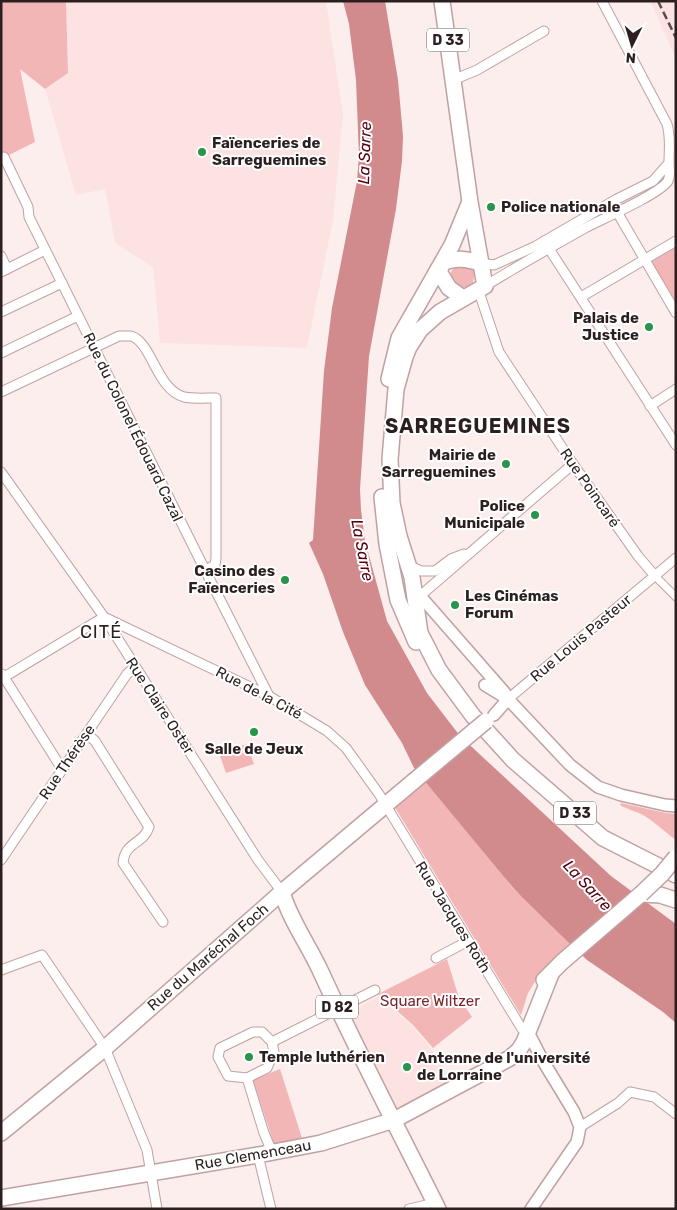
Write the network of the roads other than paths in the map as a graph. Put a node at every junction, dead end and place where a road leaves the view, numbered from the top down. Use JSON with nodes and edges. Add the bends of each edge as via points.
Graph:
{"nodes":[{"id":1,"x":442,"y":1,"type":"edge"},
{"id":2,"x":602,"y":1,"type":"edge"},
{"id":3,"x":544,"y":31,"type":"dead end"},
{"id":4,"x":453,"y":80,"type":"junction"},
{"id":5,"x":4,"y":156,"type":"dead end"},
{"id":6,"x":669,"y":163,"type":"junction"},
{"id":7,"x":672,"y":183,"type":"edge"},
{"id":8,"x":470,"y":202,"type":"junction"},
{"id":9,"x":603,"y":208,"type":"junction"},
{"id":10,"x":617,"y":212,"type":"junction"},
{"id":11,"x":676,"y":241,"type":"edge"},
{"id":12,"x":547,"y":245,"type":"junction"},
{"id":13,"x":45,"y":250,"type":"junction"},
{"id":14,"x":1,"y":256,"type":"edge"},
{"id":15,"x":645,"y":259,"type":"junction"},
{"id":16,"x":480,"y":263,"type":"junction"},
{"id":17,"x":445,"y":265,"type":"junction"},
{"id":18,"x":4,"y":270,"type":"edge"},
{"id":19,"x":62,"y":282,"type":"junction"},
{"id":20,"x":481,"y":288,"type":"junction"},
{"id":21,"x":581,"y":297,"type":"junction"},
{"id":22,"x":463,"y":298,"type":"junction"},
{"id":23,"x":1,"y":312,"type":"edge"},
{"id":24,"x":676,"y":313,"type":"edge"},
{"id":25,"x":78,"y":316,"type":"junction"},
{"id":26,"x":94,"y":348,"type":"junction"},
{"id":27,"x":1,"y":353,"type":"edge"},
{"id":28,"x":676,"y":389,"type":"edge"},
{"id":29,"x":1,"y":392,"type":"edge"},
{"id":30,"x":650,"y":406,"type":"junction"},
{"id":31,"x":676,"y":445,"type":"edge"},
{"id":32,"x":572,"y":464,"type":"junction"},
{"id":33,"x":1,"y":472,"type":"edge"},
{"id":34,"x":471,"y":551,"type":"junction"},
{"id":35,"x":461,"y":555,"type":"junction"},
{"id":36,"x":676,"y":558,"type":"edge"},
{"id":37,"x":408,"y":564,"type":"junction"},
{"id":38,"x":205,"y":570,"type":"junction"},
{"id":39,"x":655,"y":576,"type":"junction"},
{"id":40,"x":416,"y":597,"type":"junction"},
{"id":41,"x":676,"y":597,"type":"edge"},
{"id":42,"x":104,"y":617,"type":"junction"},
{"id":43,"x":135,"y":667,"type":"junction"},
{"id":44,"x":2,"y":677,"type":"edge"},
{"id":45,"x":484,"y":685,"type":"dead end"},
{"id":46,"x":269,"y":696,"type":"junction"},
{"id":47,"x":508,"y":699,"type":"junction"},
{"id":48,"x":490,"y":718,"type":"joint"},
{"id":49,"x":87,"y":734,"type":"junction"},
{"id":50,"x":62,"y":769,"type":"junction"},
{"id":51,"x":385,"y":806,"type":"junction"},
{"id":52,"x":676,"y":806,"type":"edge"},
{"id":53,"x":676,"y":857,"type":"edge"},
{"id":54,"x":1,"y":860,"type":"edge"},
{"id":55,"x":676,"y":875,"type":"edge"},
{"id":56,"x":676,"y":884,"type":"edge"},
{"id":57,"x":282,"y":892,"type":"junction"},
{"id":58,"x":641,"y":894,"type":"junction"},
{"id":59,"x":676,"y":900,"type":"edge"},
{"id":60,"x":163,"y":922,"type":"dead end"},
{"id":61,"x":468,"y":941,"type":"junction"},
{"id":62,"x":436,"y":958,"type":"dead end"},
{"id":63,"x":1,"y":970,"type":"edge"},
{"id":64,"x":375,"y":990,"type":"dead end"},
{"id":65,"x":338,"y":1009,"type":"junction"},
{"id":66,"x":525,"y":1030,"type":"junction"},
{"id":67,"x":272,"y":1042,"type":"junction"},
{"id":68,"x":105,"y":1048,"type":"junction"},
{"id":69,"x":519,"y":1050,"type":"junction"},
{"id":70,"x":543,"y":1061,"type":"junction"},
{"id":71,"x":491,"y":1067,"type":"junction"},
{"id":72,"x":247,"y":1078,"type":"junction"},
{"id":73,"x":676,"y":1114,"type":"edge"},
{"id":74,"x":394,"y":1120,"type":"junction"},
{"id":75,"x":580,"y":1127,"type":"junction"},
{"id":76,"x":1,"y":1133,"type":"edge"},
{"id":77,"x":265,"y":1154,"type":"junction"},
{"id":78,"x":151,"y":1172,"type":"junction"},
{"id":79,"x":1,"y":1198,"type":"edge"},
{"id":80,"x":437,"y":1206,"type":"edge"},
{"id":81,"x":157,"y":1209,"type":"edge"},
{"id":82,"x":271,"y":1209,"type":"edge"},
{"id":83,"x":409,"y":1209,"type":"edge"},
{"id":84,"x":531,"y":1209,"type":"edge"}],
"edges":[{"from":1,"to":4,"type":"main road","number":"D 33"},
{"from":2,"to":6,"type":"street","via":[[666,122],[671,146]]},
{"from":3,"to":4,"type":"street","via":[[477,70]]},
{"from":4,"to":8,"type":"main road","number":"D 33"},
{"from":5,"to":13,"type":"street","name":"Rue du Colonel Édouard Cazal"},
{"from":6,"to":7,"type":"street"},
{"from":6,"to":9,"type":"street","via":[[653,181]]},
{"from":7,"to":10,"type":"street"},
{"from":8,"to":16,"type":"main road","number":"D 33"},
{"from":8,"to":17,"type":"main road","number":"D 33"},
{"from":9,"to":10,"type":"street"},
{"from":9,"to":12,"type":"street"},
{"from":10,"to":12,"type":"street"},
{"from":10,"to":15,"type":"street"},
{"from":11,"to":15,"type":"street"},
{"from":12,"to":16,"type":"street","via":[[494,265]]},
{"from":12,"to":20,"type":"street"},
{"from":12,"to":21,"type":"street"},
{"from":13,"to":18,"type":"street"},
{"from":13,"to":19,"type":"street","name":"Rue du Colonel Édouard Cazal"},
{"from":14,"to":18,"type":"street"},
{"from":15,"to":21,"type":"street"},
{"from":15,"to":24,"type":"street"},
{"from":16,"to":17,"type":"main road","via":[[464,258]]},
{"from":16,"to":20,"type":"main road","number":"D 33"},
{"from":17,"to":22,"type":"main road","via":[[449,288]]},
{"from":17,"to":56,"type":"main road","number":"D 33","via":[[399,338],[390,378],[382,487],[384,523],[398,600],[432,674],[465,721],[593,839],[615,854]]},
{"from":19,"to":23,"type":"street"},
{"from":19,"to":25,"type":"street","name":"Rue du Colonel Édouard Cazal"},
{"from":20,"to":22,"type":"main road","number":"D 33"},
{"from":20,"to":32,"type":"street","name":"Rue Poincaré","via":[[498,352]]},
{"from":21,"to":30,"type":"street"},
{"from":22,"to":37,"type":"main road","number":"D 33","via":[[420,330],[409,347],[398,378],[390,478],[396,524]]},
{"from":25,"to":26,"type":"street","name":"Rue du Colonel Édouard Cazal"},
{"from":25,"to":27,"type":"street"},
{"from":26,"to":29,"type":"street"},
{"from":26,"to":38,"type":"street","name":"Rue du Colonel Édouard Cazal"},
{"from":26,"to":38,"type":"street","via":[[119,336],[132,336],[143,345],[160,377],[176,393],[185,397],[216,398],[216,558],[214,565]]},
{"from":28,"to":30,"type":"street"},
{"from":30,"to":31,"type":"street"},
{"from":32,"to":34,"type":"street"},
{"from":32,"to":39,"type":"street","name":"Rue Poincaré"},
{"from":33,"to":42,"type":"street","name":"Rue Claire Oster"},
{"from":34,"to":35,"type":"street"},
{"from":34,"to":40,"type":"street"},
{"from":35,"to":37,"type":"street","via":[[435,571],[421,571]]},
{"from":35,"to":40,"type":"street"},
{"from":36,"to":39,"type":"street","name":"Rue Louis Pasteur"},
{"from":37,"to":40,"type":"main road","number":"D 33"},
{"from":38,"to":46,"type":"street","name":"Rue du Colonel Édouard Cazal"},
{"from":39,"to":41,"type":"street"},
{"from":39,"to":47,"type":"street","name":"Rue Louis Pasteur"},
{"from":40,"to":47,"type":"street"},
{"from":40,"to":55,"type":"main road","number":"D 33","via":[[420,633],[439,670],[473,716],[513,760],[603,838]]},
{"from":42,"to":43,"type":"street","name":"Rue Claire Oster"},
{"from":42,"to":44,"type":"street"},
{"from":42,"to":46,"type":"street","name":"Rue de la Cité"},
{"from":43,"to":49,"type":"street","name":"Rue Thérèse"},
{"from":43,"to":57,"type":"street","name":"Rue Claire Oster","via":[[258,860]]},
{"from":44,"to":50,"type":"street"},
{"from":45,"to":47,"type":"street"},
{"from":46,"to":51,"type":"street","name":"Rue de la Cité","via":[[327,732],[346,748]]},
{"from":47,"to":48,"type":"street"},
{"from":47,"to":52,"type":"street","via":[[570,765],[598,786],[621,795]]},
{"from":48,"to":51,"type":"main road","name":"Rue du Maréchal Foch","bridge":true},
{"from":49,"to":50,"type":"street","name":"Rue Thérèse"},
{"from":49,"to":60,"type":"street","via":[[95,741],[148,827],[146,835],[124,854],[123,863]]},
{"from":50,"to":54,"type":"street","name":"Rue Thérèse"},
{"from":51,"to":57,"type":"main road","name":"Rue du Maréchal Foch"},
{"from":51,"to":61,"type":"street","name":"Rue Jacques Roth"},
{"from":53,"to":58,"type":"main road","name":"Rue Clemenceau","bridge":true},
{"from":57,"to":65,"type":"main road","number":"D 82"},
{"from":57,"to":68,"type":"main road","name":"Rue du Maréchal Foch"},
{"from":58,"to":59,"type":"main road"},
{"from":58,"to":66,"type":"main road","name":"Rue Clemenceau","via":[[551,974]]},
{"from":61,"to":62,"type":"street"},
{"from":61,"to":66,"type":"street","name":"Rue Jacques Roth"},
{"from":63,"to":68,"type":"street","via":[[42,956]]},
{"from":64,"to":65,"type":"street"},
{"from":65,"to":67,"type":"street"},
{"from":65,"to":74,"type":"main road","number":"D 82"},
{"from":66,"to":69,"type":"main road","name":"Rue Clemenceau"},
{"from":66,"to":70,"type":"street","name":"Rue Jacques Roth"},
{"from":66,"to":71,"type":"main road","name":"Rue Clemenceau"},
{"from":67,"to":72,"type":"street","via":[[274,1052],[267,1068]]},
{"from":67,"to":72,"type":"street","via":[[262,1032],[252,1032],[220,1048],[218,1056],[228,1076]]},
{"from":68,"to":76,"type":"main road","name":"Rue du Maréchal Foch"},
{"from":68,"to":78,"type":"street","via":[[147,1150]]},
{"from":69,"to":70,"type":"street","via":[[529,1051]]},
{"from":69,"to":71,"type":"main road","name":"Rue Clemenceau"},
{"from":70,"to":75,"type":"street","name":"Rue Jacques Roth"},
{"from":71,"to":74,"type":"main road","name":"Rue Clemenceau"},
{"from":72,"to":77,"type":"street","via":[[264,1133]]},
{"from":73,"to":75,"type":"street","via":[[654,1097],[630,1092],[618,1104]]},
{"from":74,"to":77,"type":"main road","name":"Rue Clemenceau","via":[[321,1143]]},
{"from":74,"to":80,"type":"main road","number":"D 82"},
{"from":75,"to":84,"type":"street","via":[[577,1142]]},
{"from":77,"to":78,"type":"main road","name":"Rue Clemenceau"},
{"from":77,"to":82,"type":"street"},
{"from":78,"to":79,"type":"main road","name":"Rue Clemenceau"},
{"from":78,"to":81,"type":"street"},
{"from":80,"to":83,"type":"street"}]}
